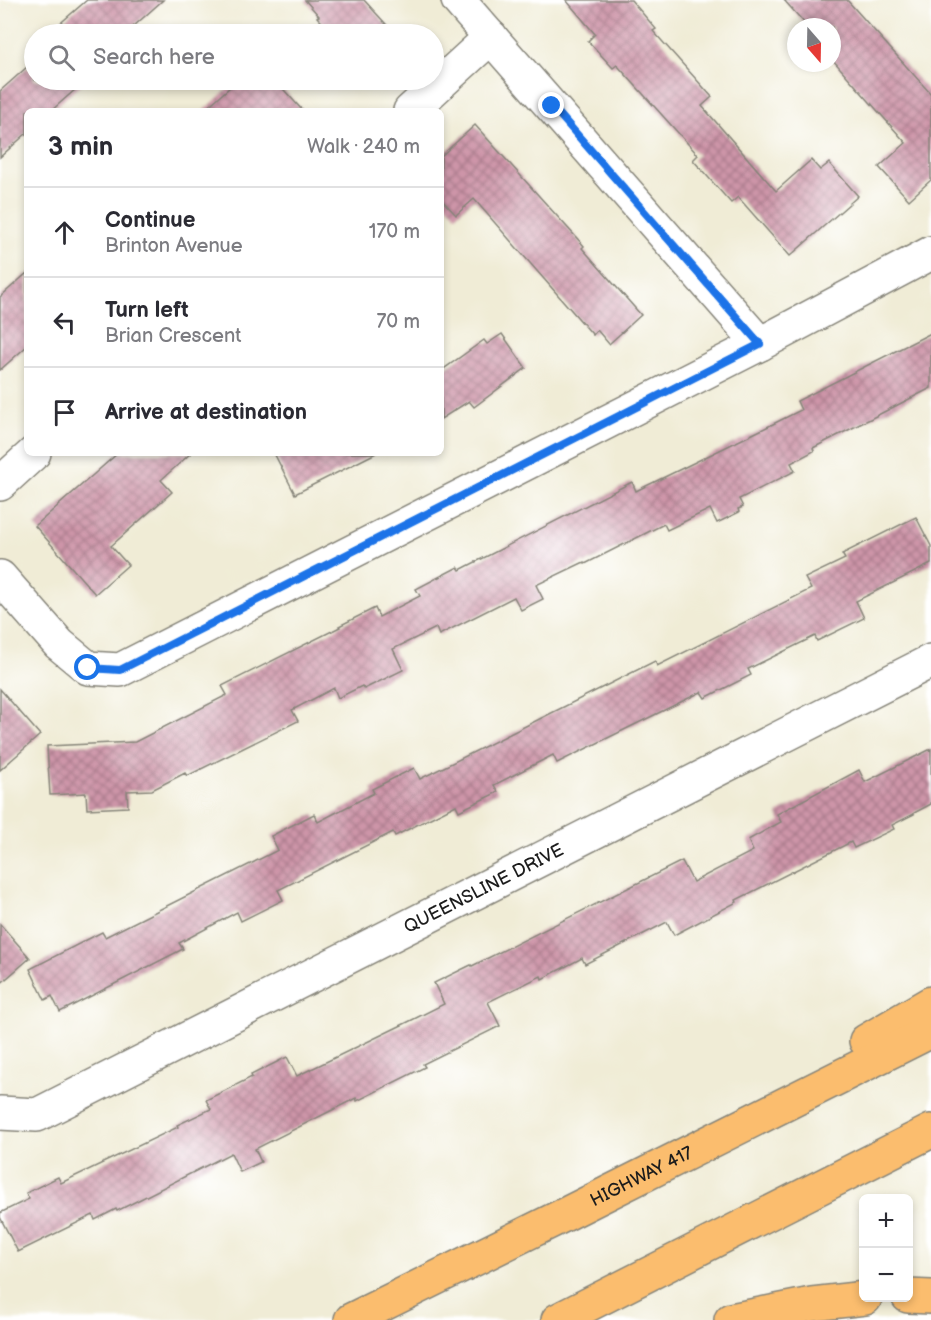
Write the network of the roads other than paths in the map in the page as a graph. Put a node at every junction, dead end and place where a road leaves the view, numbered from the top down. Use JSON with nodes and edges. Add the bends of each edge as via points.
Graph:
{"nodes":[{"id":1,"x":458,"y":0,"type":"edge"},
{"id":2,"x":491,"y":37,"type":"junction"},
{"id":3,"x":444,"y":80,"type":"edge"},
{"id":4,"x":433,"y":90,"type":"edge"},
{"id":5,"x":413,"y":108,"type":"edge"},
{"id":6,"x":931,"y":254,"type":"edge"},
{"id":7,"x":760,"y":344,"type":"junction"},
{"id":8,"x":31,"y":456,"type":"edge"},
{"id":9,"x":0,"y":484,"type":"edge"},
{"id":10,"x":0,"y":577,"type":"edge"},
{"id":11,"x":931,"y":661,"type":"edge"},
{"id":12,"x":931,"y":1003,"type":"edge"},
{"id":13,"x":931,"y":1031,"type":"edge"},
{"id":14,"x":0,"y":1113,"type":"edge"},
{"id":15,"x":931,"y":1131,"type":"edge"},
{"id":16,"x":566,"y":1215,"type":"junction"},
{"id":17,"x":913,"y":1296,"type":"edge"},
{"id":18,"x":931,"y":1297,"type":"edge"},
{"id":19,"x":859,"y":1299,"type":"edge"},
{"id":20,"x":351,"y":1320,"type":"edge"},
{"id":21,"x":558,"y":1320,"type":"edge"},
{"id":22,"x":731,"y":1320,"type":"edge"}],
"edges":[{"from":1,"to":2,"type":"street"},
{"from":2,"to":3,"type":"street"},
{"from":2,"to":7,"type":"street"},
{"from":4,"to":5,"type":"street"},
{"from":6,"to":7,"type":"street"},
{"from":7,"to":10,"type":"street","via":[[120,670],[88,668],[58,644]]},
{"from":8,"to":9,"type":"street"},
{"from":11,"to":14,"type":"street","name":"QUEENSLINE DRIVE","via":[[37,1114]]},
{"from":12,"to":16,"type":"highway"},
{"from":13,"to":16,"type":"highway","name":"HIGHWAY 417"},
{"from":15,"to":21,"type":"highway"},
{"from":16,"to":20,"type":"highway","name":"HIGHWAY 417"},
{"from":17,"to":18,"type":"highway"},
{"from":19,"to":22,"type":"highway"}]}
